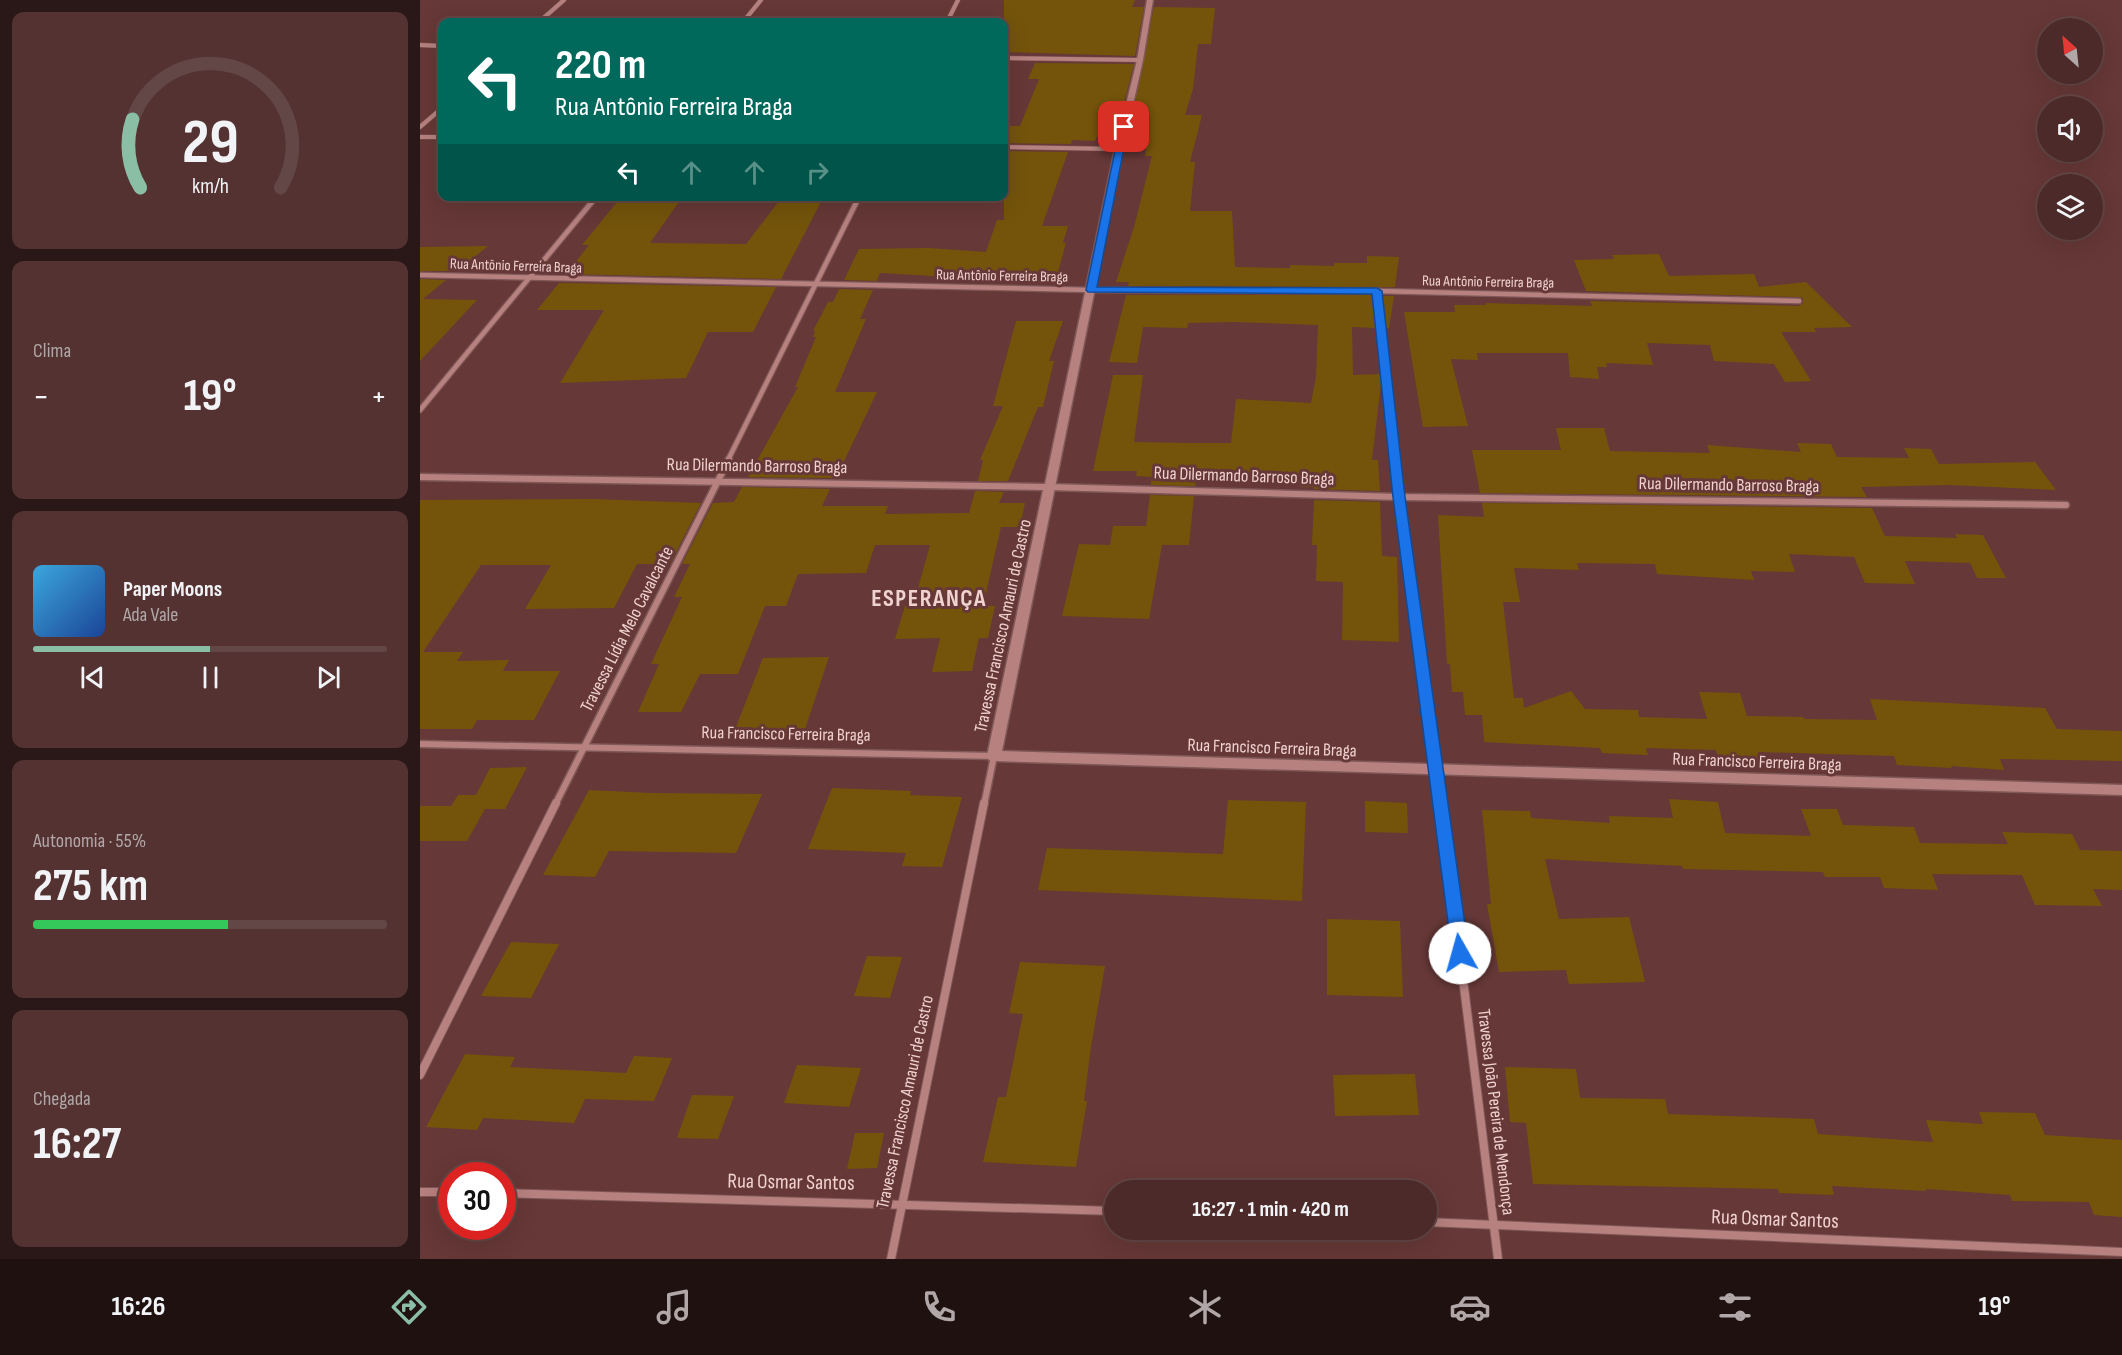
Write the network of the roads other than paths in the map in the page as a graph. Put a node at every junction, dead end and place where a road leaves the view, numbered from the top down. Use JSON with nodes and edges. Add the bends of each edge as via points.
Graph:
{"nodes":[{"id":1,"x":564,"y":0,"type":"edge"},
{"id":2,"x":761,"y":0,"type":"edge"},
{"id":3,"x":958,"y":0,"type":"edge"},
{"id":4,"x":1150,"y":0,"type":"edge"},
{"id":5,"x":544,"y":18,"type":"edge"},
{"id":6,"x":746,"y":18,"type":"edge"},
{"id":7,"x":949,"y":18,"type":"edge"},
{"id":8,"x":420,"y":45,"type":"edge"},
{"id":9,"x":438,"y":45,"type":"edge"},
{"id":10,"x":1008,"y":58,"type":"edge"},
{"id":11,"x":1140,"y":60,"type":"junction"},
{"id":12,"x":438,"y":112,"type":"edge"},
{"id":13,"x":420,"y":128,"type":"edge"},
{"id":14,"x":420,"y":137,"type":"edge"},
{"id":15,"x":438,"y":137,"type":"edge"},
{"id":16,"x":1008,"y":147,"type":"edge"},
{"id":17,"x":1119,"y":149,"type":"junction"},
{"id":18,"x":593,"y":201,"type":"edge"},
{"id":19,"x":858,"y":201,"type":"edge"},
{"id":20,"x":420,"y":275,"type":"edge"},
{"id":21,"x":530,"y":279,"type":"junction"},
{"id":22,"x":816,"y":284,"type":"junction"},
{"id":23,"x":1091,"y":290,"type":"junction"},
{"id":24,"x":1377,"y":291,"type":"junction"},
{"id":25,"x":1799,"y":301,"type":"dead end"},
{"id":26,"x":420,"y":410,"type":"edge"},
{"id":27,"x":420,"y":477,"type":"edge"},
{"id":28,"x":717,"y":482,"type":"junction"},
{"id":29,"x":1049,"y":487,"type":"junction"},
{"id":30,"x":1399,"y":497,"type":"junction"},
{"id":31,"x":2066,"y":505,"type":"dead end"},
{"id":32,"x":420,"y":744,"type":"edge"},
{"id":33,"x":584,"y":747,"type":"junction"},
{"id":34,"x":994,"y":756,"type":"junction"},
{"id":35,"x":1437,"y":771,"type":"junction"},
{"id":36,"x":2122,"y":790,"type":"edge"},
{"id":37,"x":420,"y":1075,"type":"edge"},
{"id":38,"x":420,"y":1192,"type":"edge"},
{"id":39,"x":438,"y":1192,"type":"edge"},
{"id":40,"x":516,"y":1194,"type":"edge"},
{"id":41,"x":901,"y":1203,"type":"junction"},
{"id":42,"x":1104,"y":1211,"type":"edge"},
{"id":43,"x":1437,"y":1222,"type":"edge"},
{"id":44,"x":1495,"y":1225,"type":"junction"},
{"id":45,"x":2122,"y":1252,"type":"edge"},
{"id":46,"x":891,"y":1259,"type":"edge"},
{"id":47,"x":1498,"y":1259,"type":"edge"}],
"edges":[{"from":1,"to":5,"type":"street"},
{"from":2,"to":6,"type":"street"},
{"from":3,"to":7,"type":"street"},
{"from":4,"to":11,"type":"street","name":"Travessa Francisco Amauri de Castro"},
{"from":8,"to":9,"type":"street"},
{"from":10,"to":11,"type":"street"},
{"from":11,"to":17,"type":"street","name":"Travessa Francisco Amauri de Castro"},
{"from":12,"to":13,"type":"street"},
{"from":14,"to":15,"type":"street"},
{"from":16,"to":17,"type":"street"},
{"from":17,"to":23,"type":"street","name":"Travessa Francisco Amauri de Castro"},
{"from":18,"to":21,"type":"street"},
{"from":19,"to":22,"type":"street","name":"Travessa Lídia Melo Cavalcante"},
{"from":20,"to":21,"type":"street","name":"Rua Antônio Ferreira Braga"},
{"from":21,"to":22,"type":"street","name":"Rua Antônio Ferreira Braga"},
{"from":21,"to":26,"type":"street"},
{"from":22,"to":23,"type":"street","name":"Rua Antônio Ferreira Braga"},
{"from":22,"to":28,"type":"street","name":"Travessa Lídia Melo Cavalcante"},
{"from":23,"to":24,"type":"street","name":"Rua Antônio Ferreira Braga"},
{"from":23,"to":29,"type":"street","name":"Travessa Francisco Amauri de Castro"},
{"from":24,"to":25,"type":"street","name":"Rua Antônio Ferreira Braga"},
{"from":24,"to":30,"type":"street","name":"Travessa João Pereira de Mendonça"},
{"from":27,"to":28,"type":"street","name":"Rua Dilermando Barroso Braga"},
{"from":28,"to":29,"type":"street","name":"Rua Dilermando Barroso Braga"},
{"from":28,"to":33,"type":"street","name":"Travessa Lídia Melo Cavalcante"},
{"from":29,"to":30,"type":"street","name":"Rua Dilermando Barroso Braga"},
{"from":29,"to":34,"type":"street","name":"Travessa Francisco Amauri de Castro"},
{"from":30,"to":31,"type":"street","name":"Rua Dilermando Barroso Braga"},
{"from":30,"to":35,"type":"street","name":"Travessa João Pereira de Mendonça"},
{"from":32,"to":33,"type":"street","name":"Rua Francisco Ferreira Braga"},
{"from":33,"to":34,"type":"street","name":"Rua Francisco Ferreira Braga"},
{"from":33,"to":37,"type":"street","name":"Travessa Lídia Melo Cavalcante"},
{"from":34,"to":35,"type":"street","name":"Rua Francisco Ferreira Braga"},
{"from":34,"to":41,"type":"street","name":"Travessa Francisco Amauri de Castro"},
{"from":35,"to":36,"type":"street","name":"Rua Francisco Ferreira Braga"},
{"from":35,"to":44,"type":"street","name":"Travessa João Pereira de Mendonça"},
{"from":38,"to":39,"type":"street"},
{"from":40,"to":41,"type":"street","name":"Rua Osmar Santos"},
{"from":41,"to":42,"type":"street","name":"Rua Osmar Santos"},
{"from":41,"to":46,"type":"street","name":"Travessa Francisco Amauri de Castro"},
{"from":43,"to":44,"type":"street","name":"Rua Osmar Santos"},
{"from":44,"to":45,"type":"street","name":"Rua Osmar Santos"},
{"from":44,"to":47,"type":"street","name":"Travessa João Pereira de Mendonça"}]}
